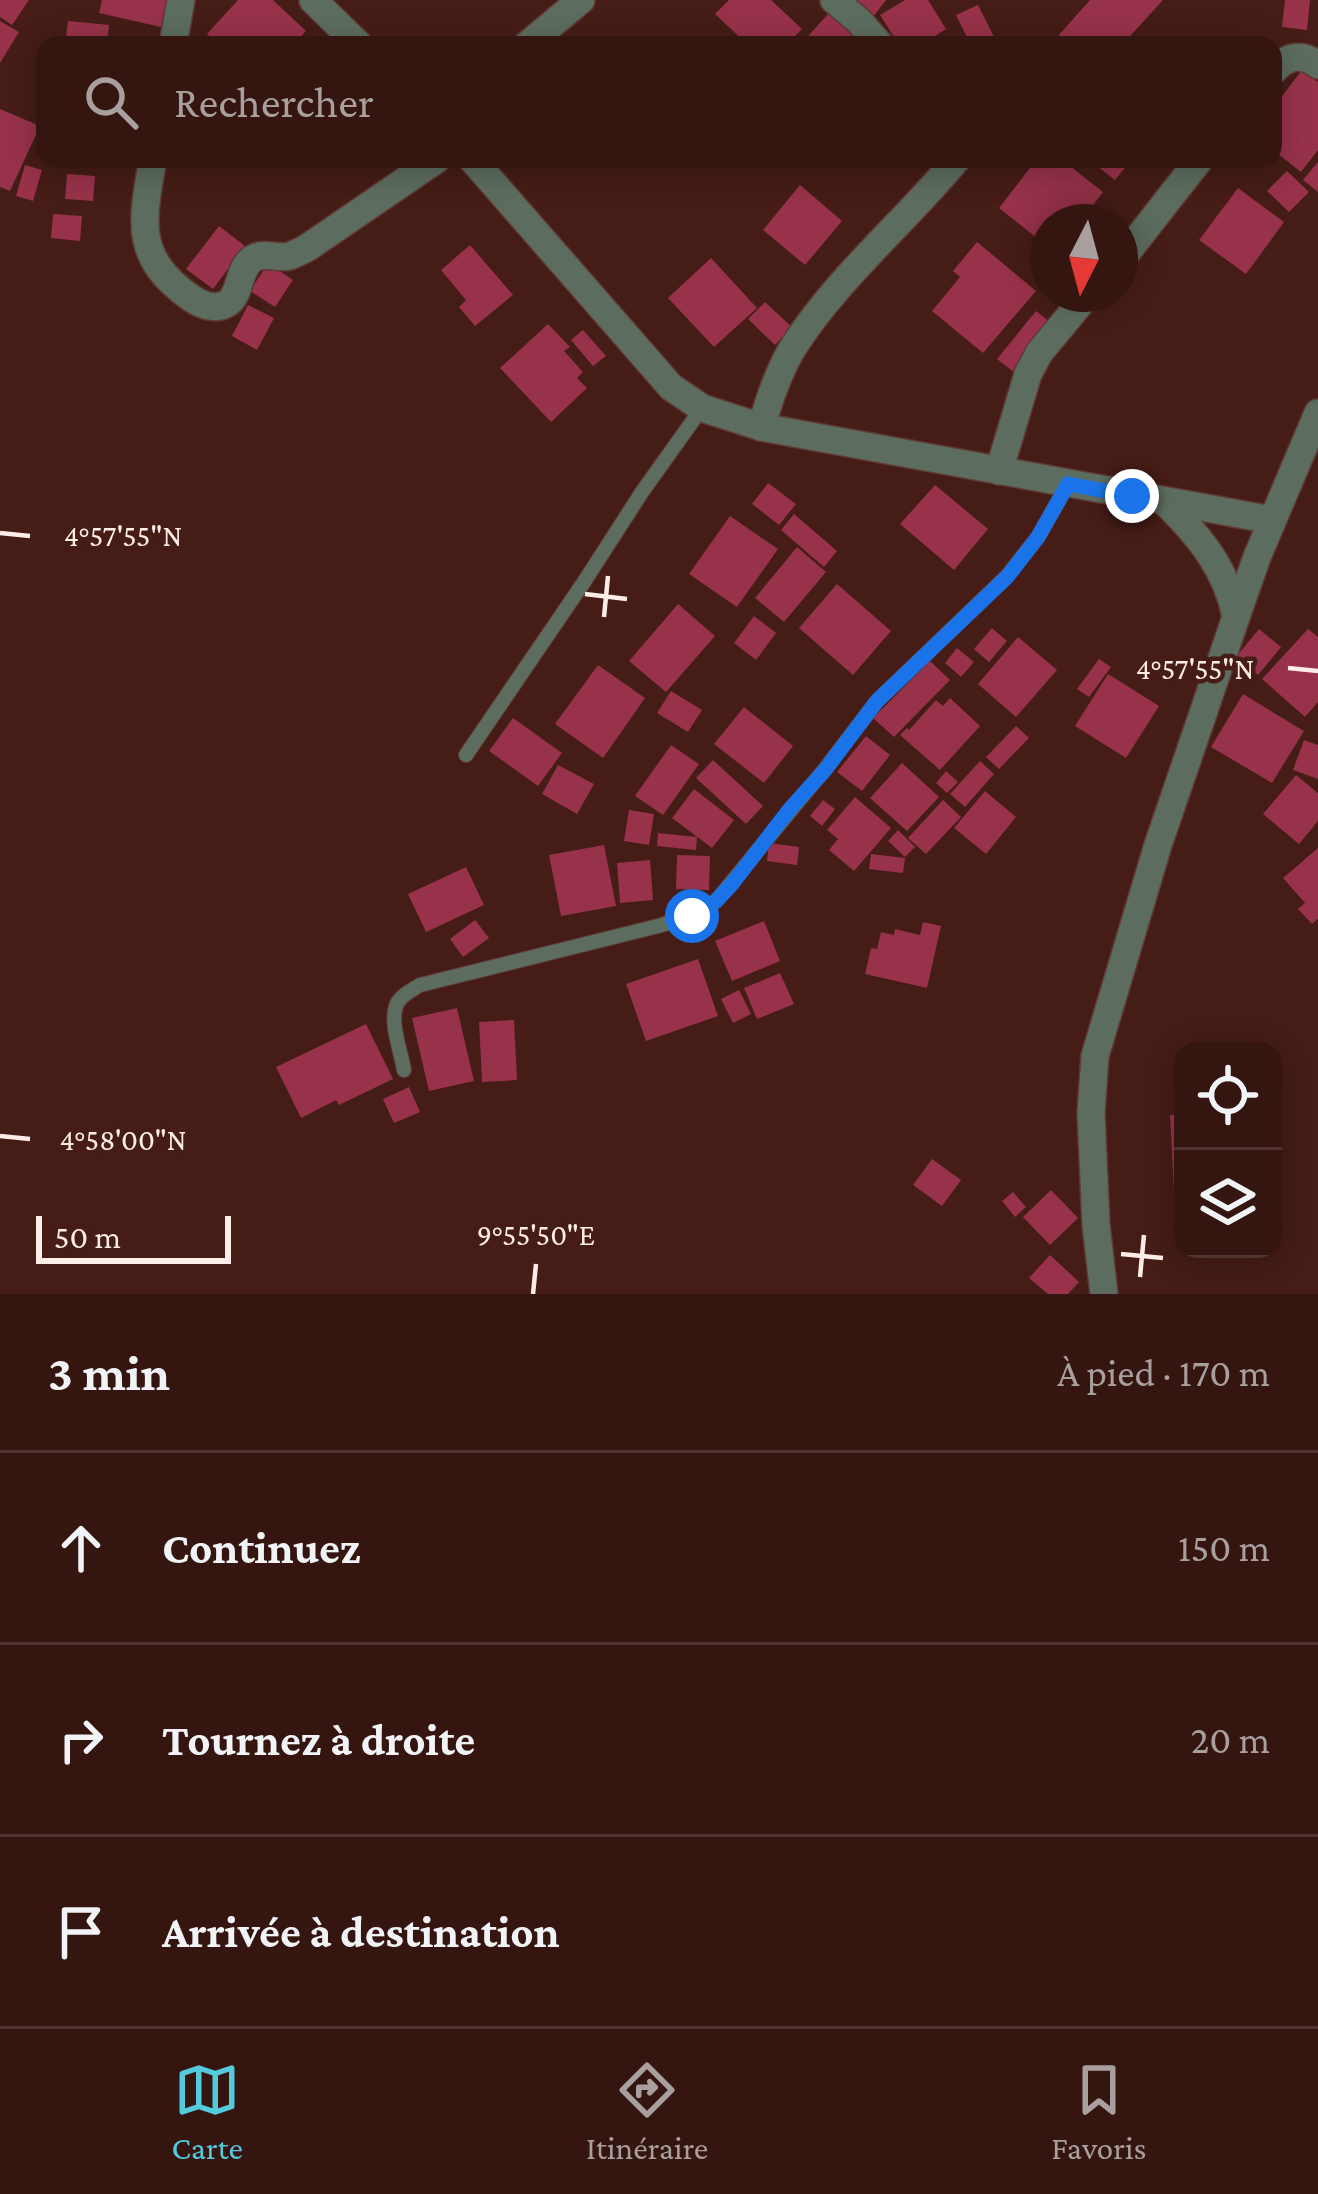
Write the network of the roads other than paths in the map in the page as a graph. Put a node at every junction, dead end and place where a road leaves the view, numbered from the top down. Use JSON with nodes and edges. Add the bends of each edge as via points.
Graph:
{"nodes":[{"id":1,"x":181,"y":0,"type":"edge"},
{"id":2,"x":313,"y":0,"type":"edge"},
{"id":3,"x":581,"y":0,"type":"edge"},
{"id":4,"x":834,"y":0,"type":"edge"},
{"id":5,"x":175,"y":36,"type":"edge"},
{"id":6,"x":350,"y":36,"type":"edge"},
{"id":7,"x":538,"y":36,"type":"edge"},
{"id":8,"x":872,"y":36,"type":"edge"},
{"id":9,"x":1282,"y":61,"type":"edge"},
{"id":10,"x":1318,"y":65,"type":"edge"},
{"id":11,"x":151,"y":168,"type":"edge"},
{"id":12,"x":424,"y":168,"type":"edge"},
{"id":13,"x":480,"y":168,"type":"edge"},
{"id":14,"x":949,"y":168,"type":"edge"},
{"id":15,"x":1193,"y":168,"type":"edge"},
{"id":16,"x":1138,"y":238,"type":"edge"},
{"id":17,"x":1073,"y":312,"type":"edge"},
{"id":18,"x":702,"y":408,"type":"junction"},
{"id":19,"x":1318,"y":413,"type":"edge"},
{"id":20,"x":761,"y":427,"type":"junction"},
{"id":21,"x":1308,"y":466,"type":"edge"},
{"id":22,"x":999,"y":471,"type":"junction"},
{"id":23,"x":1068,"y":484,"type":"junction"},
{"id":24,"x":1165,"y":502,"type":"junction"},
{"id":25,"x":1272,"y":520,"type":"junction"},
{"id":26,"x":1236,"y":617,"type":"junction"},
{"id":27,"x":466,"y":755,"type":"dead end"},
{"id":28,"x":404,"y":1070,"type":"dead end"},
{"id":29,"x":1104,"y":1294,"type":"edge"}],
"edges":[{"from":1,"to":5,"type":"street"},
{"from":2,"to":6,"type":"street"},
{"from":3,"to":7,"type":"street"},
{"from":4,"to":8,"type":"street"},
{"from":9,"to":10,"type":"street","via":[[1302,56]]},
{"from":11,"to":12,"type":"street","via":[[143,214],[154,262],[211,307],[231,301],[255,257],[307,248]]},
{"from":13,"to":18,"type":"street","via":[[671,387]]},
{"from":14,"to":20,"type":"street","via":[[810,324],[790,352]]},
{"from":15,"to":16,"type":"street"},
{"from":17,"to":22,"type":"street","via":[[1028,374]]},
{"from":18,"to":20,"type":"street"},
{"from":18,"to":27,"type":"lane"},
{"from":19,"to":21,"type":"street"},
{"from":20,"to":22,"type":"street"},
{"from":21,"to":25,"type":"street"},
{"from":22,"to":23,"type":"street"},
{"from":23,"to":24,"type":"street"},
{"from":23,"to":28,"type":"lane","via":[[1007,577],[877,701],[716,901],[692,916],[405,993],[396,1006]]},
{"from":24,"to":25,"type":"street"},
{"from":24,"to":26,"type":"street","via":[[1209,550]]},
{"from":25,"to":26,"type":"street"},
{"from":26,"to":29,"type":"street","via":[[1095,1056],[1092,1136]]}]}
